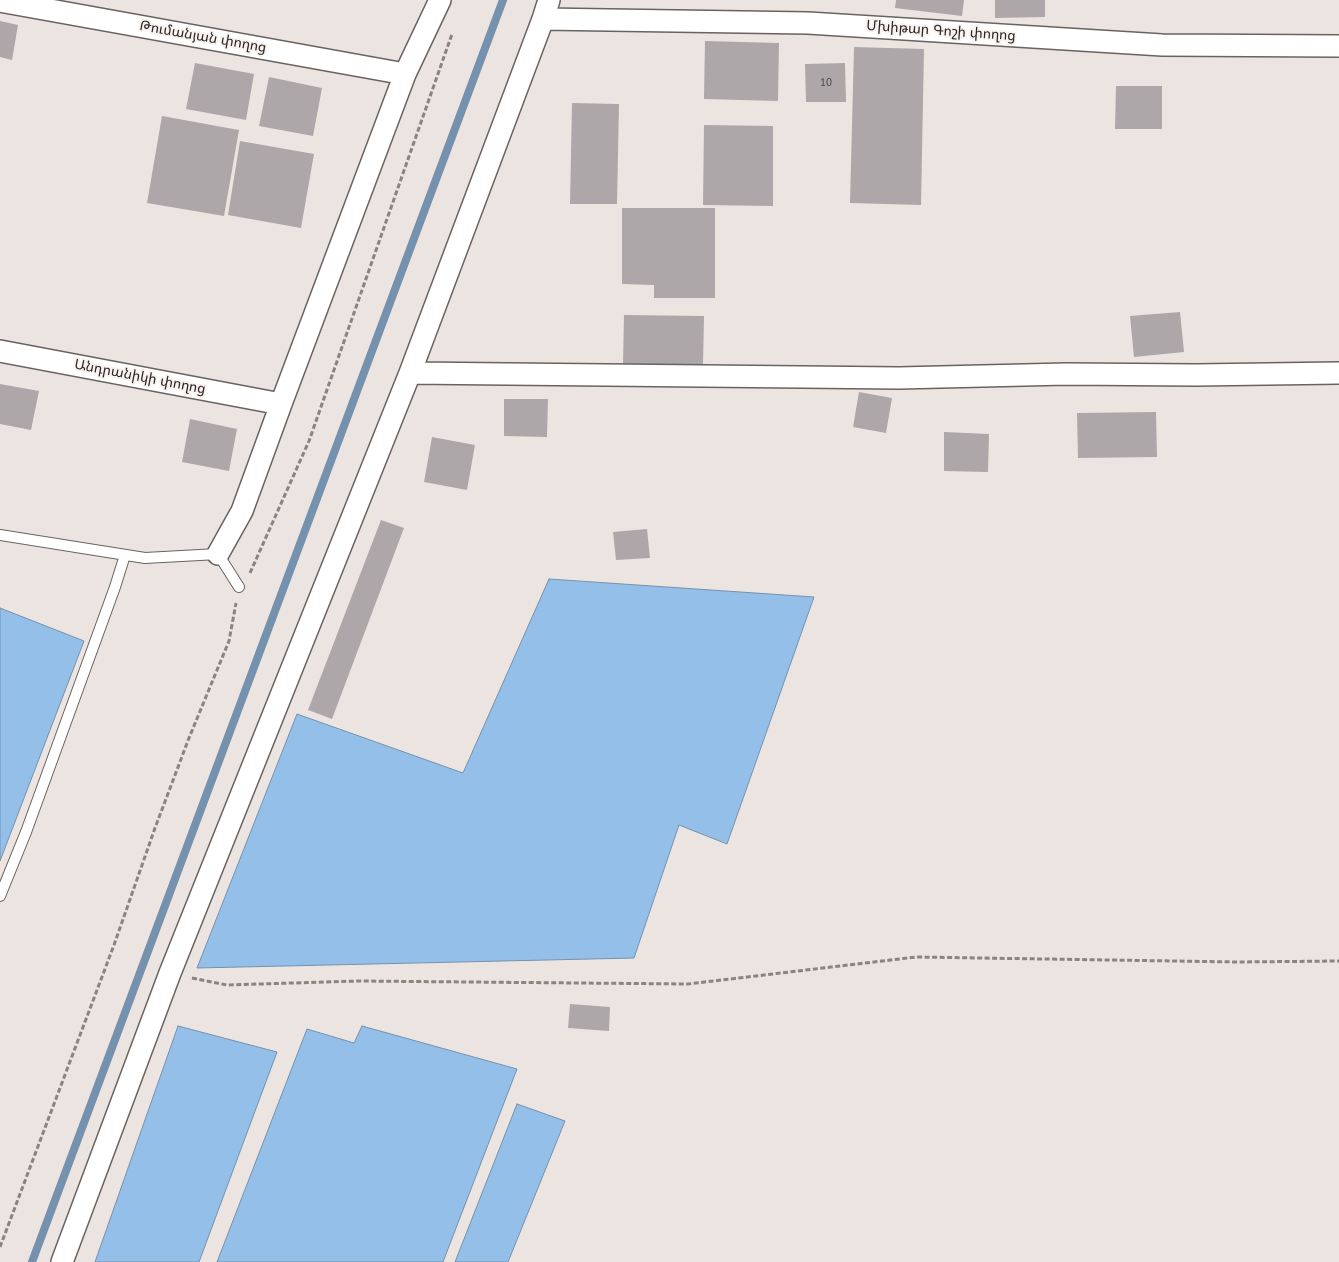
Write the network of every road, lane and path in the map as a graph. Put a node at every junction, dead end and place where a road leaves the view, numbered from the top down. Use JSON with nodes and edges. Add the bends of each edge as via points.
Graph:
{"nodes":[{"id":1,"x":0,"y":1,"type":"edge"},
{"id":2,"x":436,"y":8,"type":"edge"},
{"id":3,"x":546,"y":10,"type":"edge"},
{"id":4,"x":1339,"y":46,"type":"edge"},
{"id":5,"x":405,"y":74,"type":"junction"},
{"id":6,"x":0,"y":351,"type":"edge"},
{"id":7,"x":410,"y":373,"type":"junction"},
{"id":8,"x":1339,"y":373,"type":"edge"},
{"id":9,"x":281,"y":404,"type":"junction"},
{"id":10,"x":0,"y":535,"type":"edge"},
{"id":11,"x":218,"y":554,"type":"junction"},
{"id":12,"x":125,"y":555,"type":"junction"},
{"id":13,"x":239,"y":587,"type":"junction"},
{"id":14,"x":0,"y":896,"type":"edge"},
{"id":15,"x":1339,"y":961,"type":"edge"},
{"id":16,"x":170,"y":973,"type":"junction"},
{"id":17,"x":0,"y":1247,"type":"edge"},
{"id":18,"x":62,"y":1262,"type":"edge"}],
"edges":[{"from":1,"to":5,"type":"street","name":"Թումանյան փողոց"},
{"from":2,"to":5,"type":"street"},
{"from":2,"to":13,"type":"path","via":[[453,31],[310,441],[250,574]]},
{"from":3,"to":4,"type":"street","name":"Մխիթար Գոշի փողոց","via":[[1162,45]]},
{"from":3,"to":7,"type":"street"},
{"from":5,"to":9,"type":"street"},
{"from":6,"to":9,"type":"street","name":"Անդրանիկի փողոց"},
{"from":7,"to":8,"type":"street","via":[[890,378]]},
{"from":7,"to":16,"type":"street"},
{"from":9,"to":11,"type":"street","via":[[242,511]]},
{"from":10,"to":12,"type":"lane"},
{"from":11,"to":12,"type":"lane","via":[[145,558]]},
{"from":11,"to":13,"type":"lane"},
{"from":12,"to":14,"type":"lane","via":[[116,587]]},
{"from":13,"to":17,"type":"path","via":[[229,641],[189,738]]},
{"from":15,"to":16,"type":"path","via":[[916,957],[688,984],[358,981],[227,985]]},
{"from":16,"to":18,"type":"street"}]}
